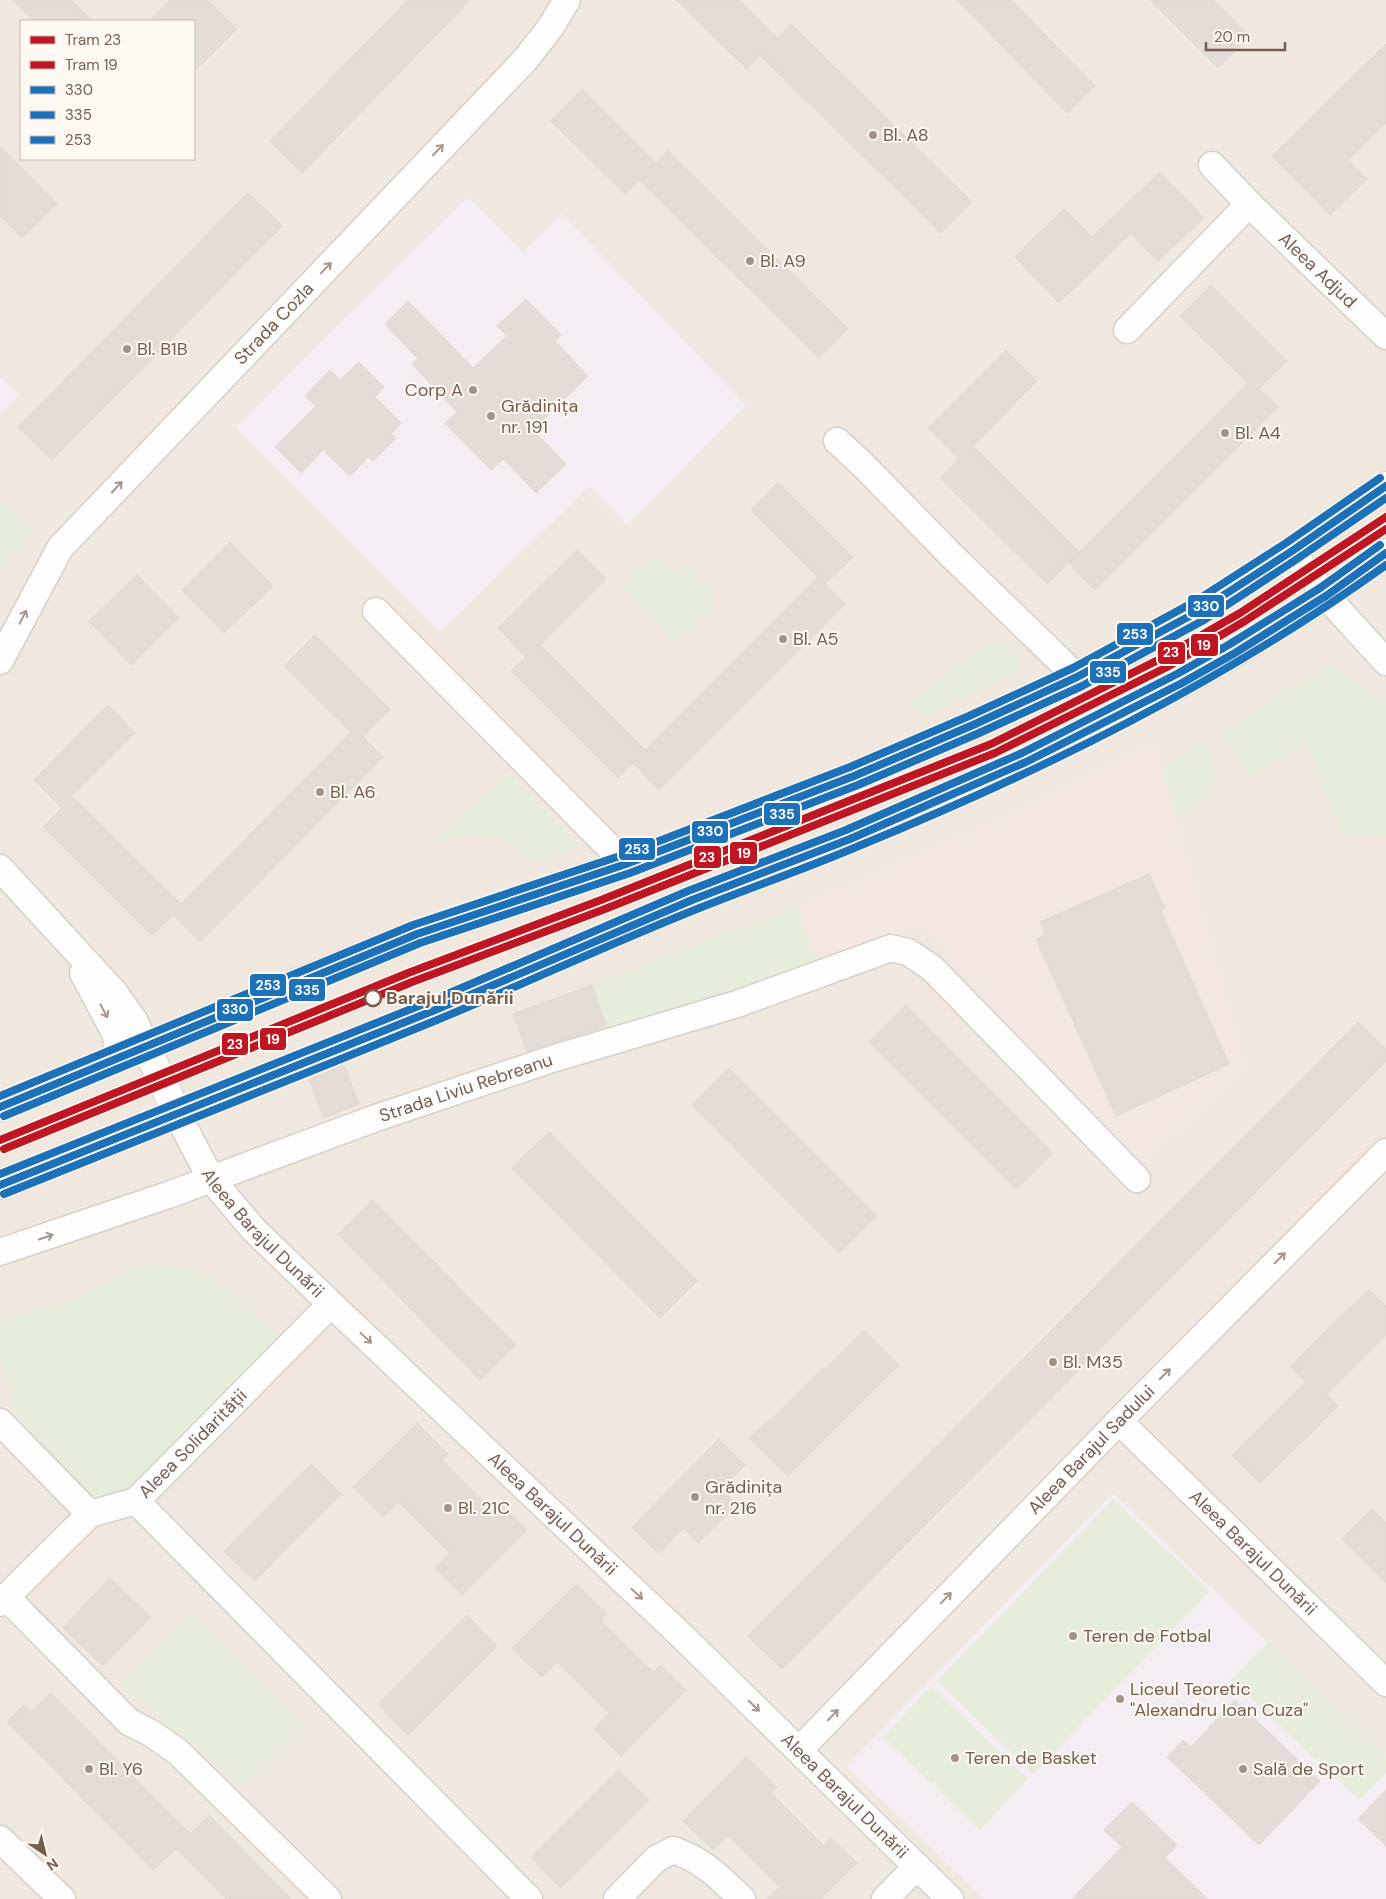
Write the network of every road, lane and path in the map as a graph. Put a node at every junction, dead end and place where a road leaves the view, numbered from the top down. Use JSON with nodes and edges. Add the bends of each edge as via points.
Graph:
{"nodes":[{"id":1,"x":566,"y":0,"type":"edge"},
{"id":2,"x":1212,"y":164,"type":"dead end"},
{"id":3,"x":1250,"y":204,"type":"junction"},
{"id":4,"x":1127,"y":330,"type":"dead end"},
{"id":5,"x":1386,"y":336,"type":"edge"},
{"id":6,"x":838,"y":441,"type":"dead end"},
{"id":7,"x":1386,"y":486,"type":"edge"},
{"id":8,"x":1292,"y":552,"type":"junction"},
{"id":9,"x":1386,"y":553,"type":"edge"},
{"id":10,"x":1326,"y":596,"type":"junction"},
{"id":11,"x":376,"y":610,"type":"dead end"},
{"id":12,"x":0,"y":660,"type":"edge"},
{"id":13,"x":1386,"y":662,"type":"edge"},
{"id":14,"x":1077,"y":677,"type":"junction"},
{"id":15,"x":626,"y":864,"type":"junction"},
{"id":16,"x":0,"y":868,"type":"edge"},
{"id":17,"x":76,"y":951,"type":"junction"},
{"id":18,"x":146,"y":1046,"type":"junction"},
{"id":19,"x":118,"y":1058,"type":"junction"},
{"id":20,"x":0,"y":1107,"type":"edge"},
{"id":21,"x":177,"y":1114,"type":"junction"},
{"id":22,"x":1386,"y":1152,"type":"edge"},
{"id":23,"x":211,"y":1179,"type":"junction"},
{"id":24,"x":1137,"y":1179,"type":"dead end"},
{"id":25,"x":0,"y":1185,"type":"edge"},
{"id":26,"x":0,"y":1252,"type":"edge"},
{"id":27,"x":331,"y":1304,"type":"junction"},
{"id":28,"x":1119,"y":1421,"type":"junction"},
{"id":29,"x":0,"y":1422,"type":"edge"},
{"id":30,"x":136,"y":1501,"type":"junction"},
{"id":31,"x":90,"y":1514,"type":"junction"},
{"id":32,"x":3,"y":1600,"type":"edge"},
{"id":33,"x":1386,"y":1684,"type":"edge"},
{"id":34,"x":799,"y":1750,"type":"junction"},
{"id":35,"x":0,"y":1839,"type":"edge"},
{"id":36,"x":916,"y":1866,"type":"junction"},
{"id":37,"x":62,"y":1899,"type":"edge"},
{"id":38,"x":328,"y":1899,"type":"edge"},
{"id":39,"x":529,"y":1899,"type":"edge"},
{"id":40,"x":617,"y":1899,"type":"edge"},
{"id":41,"x":742,"y":1899,"type":"edge"},
{"id":42,"x":885,"y":1899,"type":"edge"},
{"id":43,"x":950,"y":1899,"type":"edge"}],
"edges":[{"from":12,"to":1,"type":"street","name":"Strada Cozla","one_way":true,"via":[[60,548],[525,60],[550,28]]},
{"from":2,"to":3,"type":"street","name":"Aleea Adjud"},
{"from":3,"to":4,"type":"street"},
{"from":3,"to":5,"type":"street","name":"Aleea Adjud"},
{"from":6,"to":14,"type":"street"},
{"from":7,"to":8,"type":"street"},
{"from":8,"to":10,"type":"street"},
{"from":8,"to":14,"type":"street","via":[[1199,610]]},
{"from":9,"to":10,"type":"street"},
{"from":10,"to":13,"type":"street"},
{"from":10,"to":21,"type":"street","via":[[1182,683],[1026,762],[850,839],[700,897],[435,1010]]},
{"from":11,"to":15,"type":"street"},
{"from":14,"to":15,"type":"street","via":[[854,776]]},
{"from":15,"to":18,"type":"street","via":[[417,934]]},
{"from":16,"to":17,"type":"street"},
{"from":17,"to":18,"type":"street","via":[[114,992],[134,1020]]},
{"from":17,"to":19,"type":"street","one_way":true,"via":[[83,972],[116,1035]]},
{"from":18,"to":19,"type":"street"},
{"from":18,"to":21,"type":"street"},
{"from":19,"to":20,"type":"street"},
{"from":21,"to":23,"type":"street","name":"Aleea Barajul Dunării"},
{"from":21,"to":25,"type":"street"},
{"from":28,"to":22,"type":"street","name":"Aleea Barajul Sadului","one_way":true},
{"from":23,"to":24,"type":"street","name":"Strada Liviu Rebreanu","via":[[376,1118],[552,1059],[738,1004],[891,948],[908,952],[932,968]]},
{"from":26,"to":23,"type":"street","name":"Strada Liviu Rebreanu","one_way":true},
{"from":23,"to":27,"type":"street","name":"Aleea Barajul Dunării","via":[[254,1230]]},
{"from":27,"to":30,"type":"street","name":"Aleea Solidarității"},
{"from":27,"to":34,"type":"street","name":"Aleea Barajul Dunării","one_way":true},
{"from":28,"to":33,"type":"street","name":"Aleea Barajul Dunării"},
{"from":34,"to":28,"type":"street","name":"Aleea Barajul Sadului","one_way":true},
{"from":29,"to":31,"type":"street"},
{"from":30,"to":31,"type":"street","name":"Aleea Solidarității"},
{"from":30,"to":39,"type":"street"},
{"from":31,"to":32,"type":"street","name":"Aleea Solidarității"},
{"from":32,"to":38,"type":"street","via":[[129,1722],[178,1752]]},
{"from":34,"to":36,"type":"street","name":"Aleea Barajul Dunării"},
{"from":35,"to":37,"type":"street"},
{"from":36,"to":42,"type":"street"},
{"from":36,"to":43,"type":"street","name":"Aleea Barajul Dunării"},
{"from":40,"to":41,"type":"street","via":[[656,1859],[672,1850],[709,1868]]}]}
